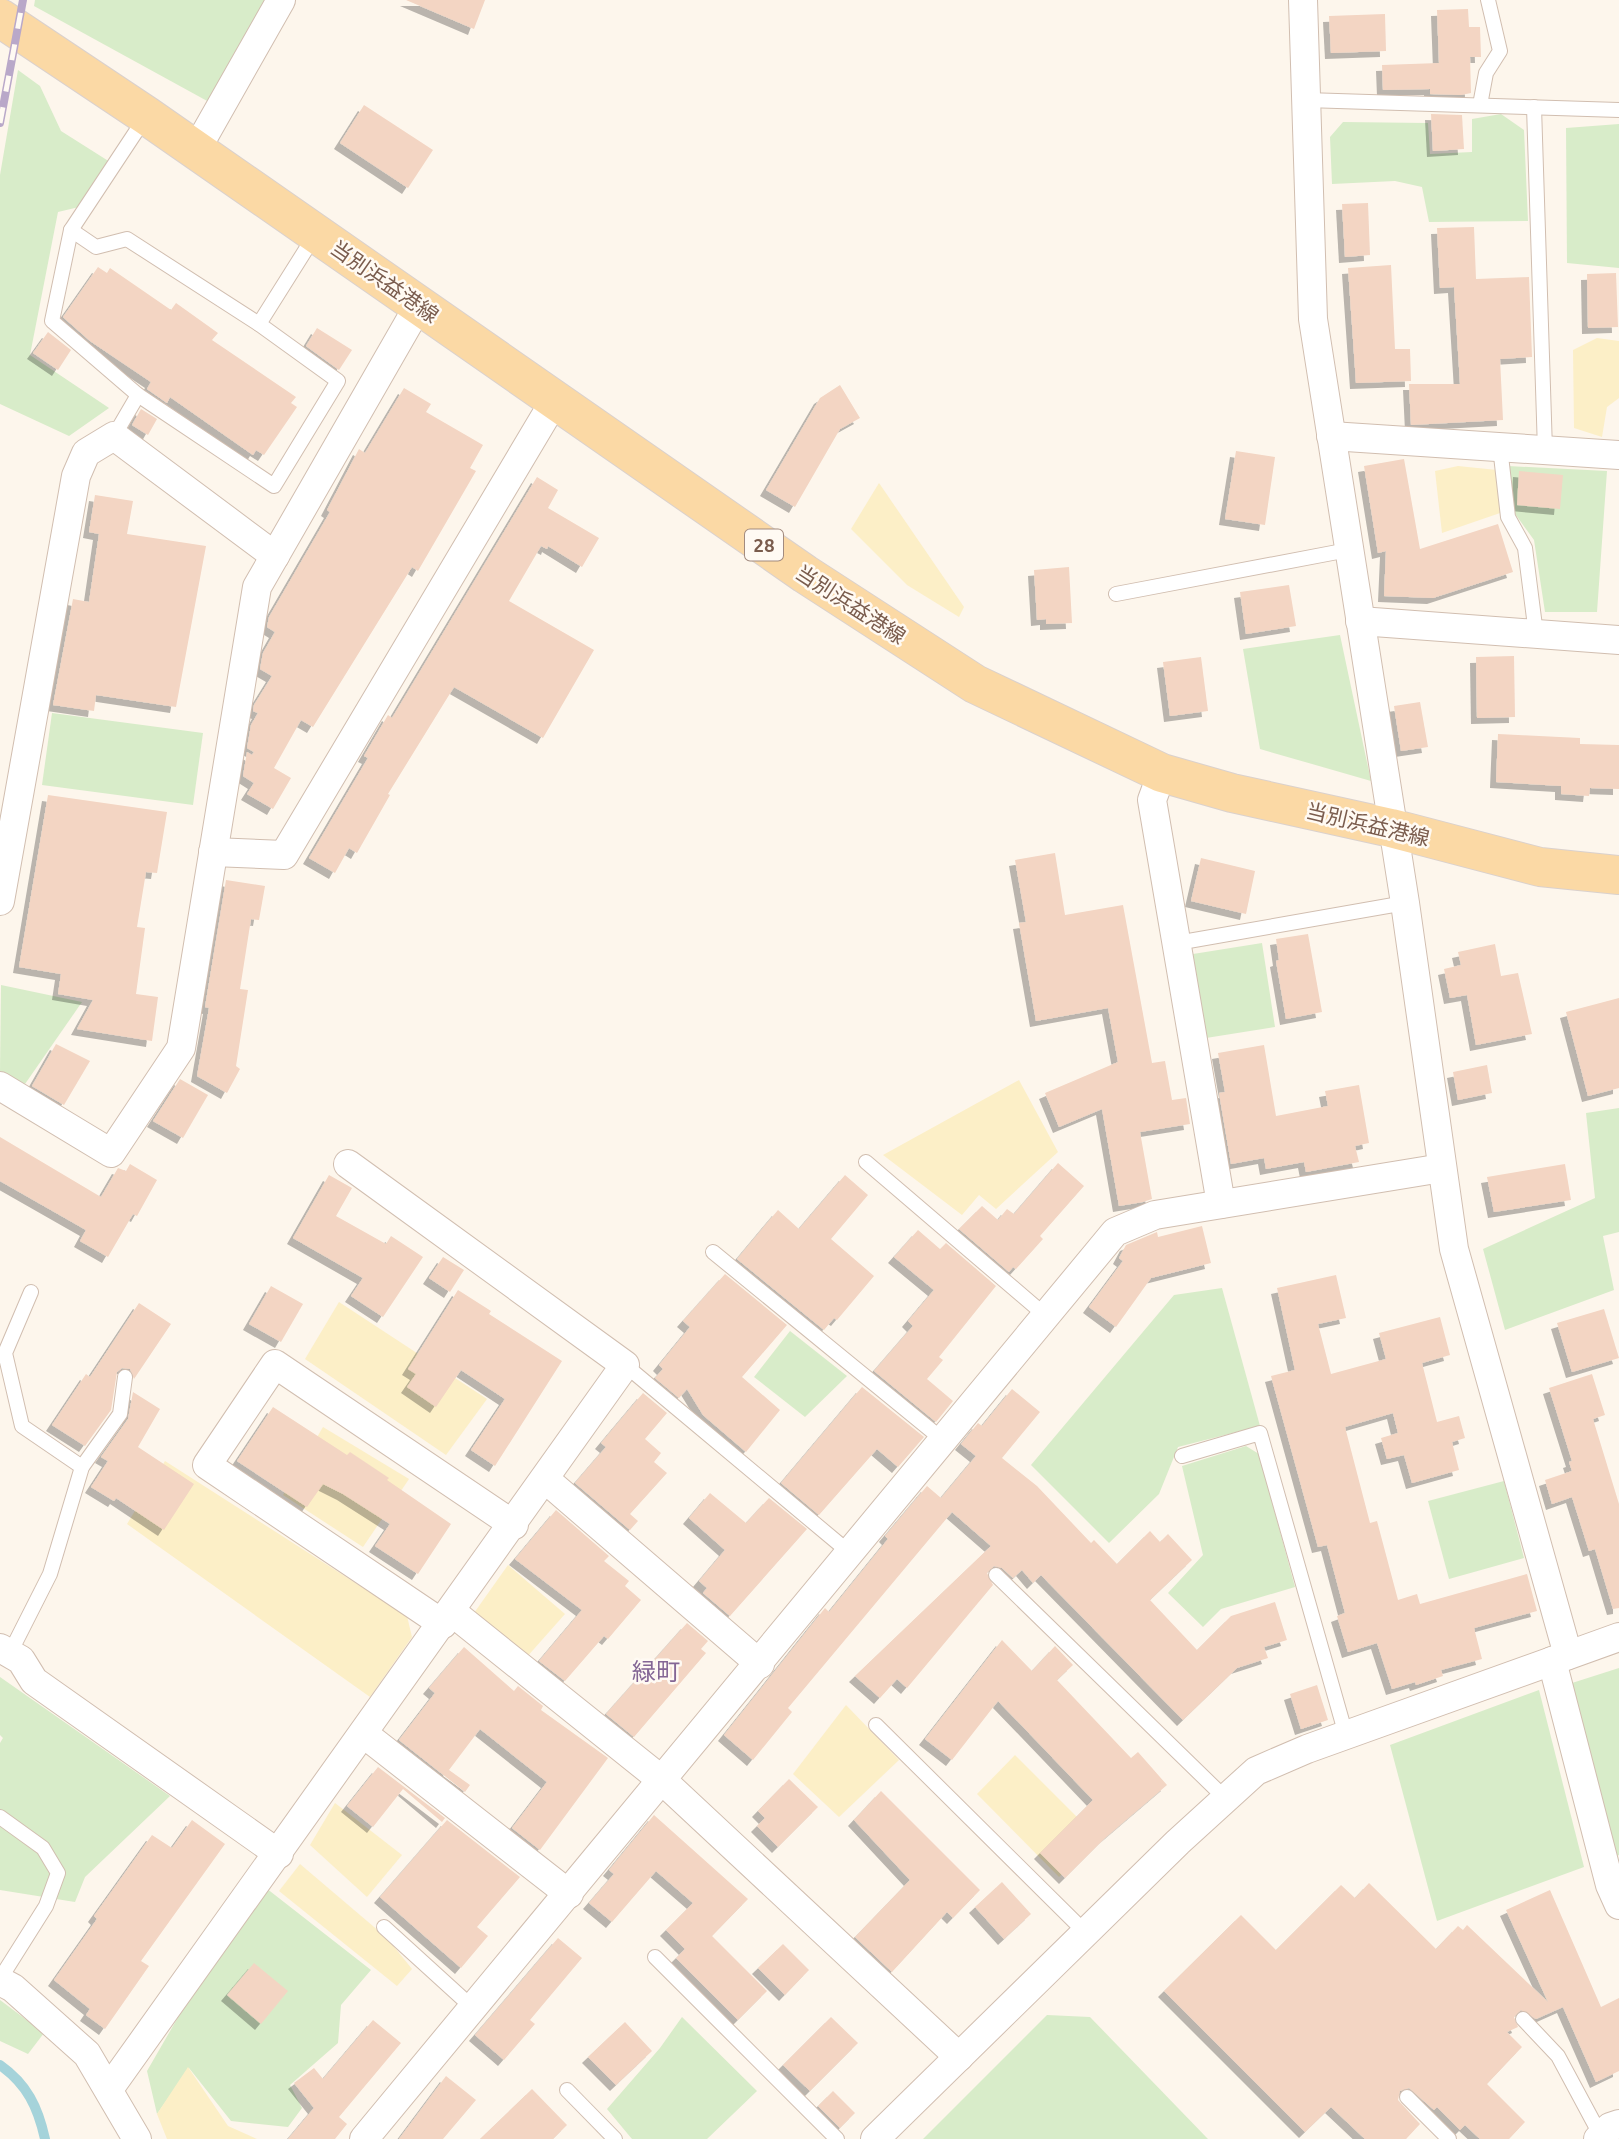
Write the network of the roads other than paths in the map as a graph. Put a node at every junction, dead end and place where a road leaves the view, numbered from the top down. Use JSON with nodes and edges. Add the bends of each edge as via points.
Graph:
{"nodes":[{"id":1,"x":281,"y":0,"type":"edge"},
{"id":2,"x":1303,"y":0,"type":"edge"},
{"id":3,"x":1488,"y":0,"type":"edge"},
{"id":4,"x":0,"y":18,"type":"edge"},
{"id":5,"x":1306,"y":100,"type":"junction"},
{"id":6,"x":1480,"y":105,"type":"junction"},
{"id":7,"x":1534,"y":107,"type":"junction"},
{"id":8,"x":1619,"y":110,"type":"edge"},
{"id":9,"x":147,"y":116,"type":"junction"},
{"id":10,"x":196,"y":150,"type":"junction"},
{"id":11,"x":71,"y":230,"type":"junction"},
{"id":12,"x":316,"y":233,"type":"junction"},
{"id":13,"x":419,"y":305,"type":"junction"},
{"id":14,"x":259,"y":324,"type":"junction"},
{"id":15,"x":138,"y":395,"type":"junction"},
{"id":16,"x":555,"y":400,"type":"junction"},
{"id":17,"x":114,"y":436,"type":"junction"},
{"id":18,"x":1331,"y":436,"type":"junction"},
{"id":19,"x":1500,"y":447,"type":"junction"},
{"id":20,"x":1545,"y":450,"type":"junction"},
{"id":21,"x":1619,"y":455,"type":"edge"},
{"id":22,"x":1349,"y":550,"type":"junction"},
{"id":23,"x":275,"y":556,"type":"junction"},
{"id":24,"x":1116,"y":594,"type":"dead end"},
{"id":25,"x":1360,"y":621,"type":"junction"},
{"id":26,"x":1536,"y":634,"type":"junction"},
{"id":27,"x":1619,"y":640,"type":"edge"},
{"id":28,"x":1162,"y":773,"type":"junction"},
{"id":29,"x":1391,"y":828,"type":"junction"},
{"id":30,"x":214,"y":852,"type":"junction"},
{"id":31,"x":1619,"y":874,"type":"edge"},
{"id":32,"x":0,"y":901,"type":"edge"},
{"id":33,"x":1405,"y":903,"type":"junction"},
{"id":34,"x":1177,"y":943,"type":"junction"},
{"id":35,"x":0,"y":1086,"type":"edge"},
{"id":36,"x":866,"y":1162,"type":"dead end"},
{"id":37,"x":348,"y":1164,"type":"dead end"},
{"id":38,"x":1442,"y":1168,"type":"junction"},
{"id":39,"x":1221,"y":1204,"type":"junction"},
{"id":40,"x":713,"y":1252,"type":"dead end"},
{"id":41,"x":32,"y":1292,"type":"dead end"},
{"id":42,"x":1046,"y":1316,"type":"junction"},
{"id":43,"x":625,"y":1365,"type":"junction"},
{"id":44,"x":125,"y":1377,"type":"dead end"},
{"id":45,"x":943,"y":1440,"type":"junction"},
{"id":46,"x":1182,"y":1456,"type":"dead end"},
{"id":47,"x":82,"y":1467,"type":"junction"},
{"id":48,"x":545,"y":1479,"type":"junction"},
{"id":49,"x":514,"y":1525,"type":"junction"},
{"id":50,"x":850,"y":1553,"type":"junction"},
{"id":51,"x":996,"y":1576,"type":"dead end"},
{"id":52,"x":448,"y":1618,"type":"junction"},
{"id":53,"x":1619,"y":1637,"type":"edge"},
{"id":54,"x":5,"y":1651,"type":"edge"},
{"id":55,"x":1560,"y":1658,"type":"junction"},
{"id":56,"x":760,"y":1664,"type":"junction"},
{"id":57,"x":876,"y":1725,"type":"dead end"},
{"id":58,"x":364,"y":1734,"type":"junction"},
{"id":59,"x":1346,"y":1735,"type":"junction"},
{"id":60,"x":663,"y":1781,"type":"junction"},
{"id":61,"x":1226,"y":1799,"type":"junction"},
{"id":62,"x":0,"y":1817,"type":"edge"},
{"id":63,"x":279,"y":1854,"type":"junction"},
{"id":64,"x":1616,"y":1891,"type":"edge"},
{"id":65,"x":569,"y":1894,"type":"junction"},
{"id":66,"x":384,"y":1927,"type":"dead end"},
{"id":67,"x":1085,"y":1932,"type":"junction"},
{"id":68,"x":655,"y":1957,"type":"dead end"},
{"id":69,"x":0,"y":1980,"type":"edge"},
{"id":70,"x":473,"y":2008,"type":"junction"},
{"id":71,"x":1523,"y":2019,"type":"dead end"},
{"id":72,"x":959,"y":2057,"type":"junction"},
{"id":73,"x":110,"y":2089,"type":"junction"},
{"id":74,"x":567,"y":2090,"type":"dead end"},
{"id":75,"x":1407,"y":2097,"type":"dead end"},
{"id":76,"x":1606,"y":2133,"type":"edge"},
{"id":77,"x":138,"y":2139,"type":"edge"},
{"id":78,"x":364,"y":2139,"type":"edge"},
{"id":79,"x":615,"y":2139,"type":"edge"},
{"id":80,"x":837,"y":2139,"type":"edge"},
{"id":81,"x":875,"y":2139,"type":"edge"},
{"id":82,"x":1450,"y":2139,"type":"edge"}],
"edges":[{"from":1,"to":10,"type":"street"},
{"from":2,"to":5,"type":"street"},
{"from":3,"to":6,"type":"lane","via":[[1500,51],[1486,74]]},
{"from":4,"to":9,"type":"main road","name":"当別浜益港線","number":"28"},
{"from":5,"to":6,"type":"lane"},
{"from":5,"to":18,"type":"street","via":[[1313,319]]},
{"from":6,"to":7,"type":"lane"},
{"from":7,"to":8,"type":"lane"},
{"from":7,"to":20,"type":"lane"},
{"from":9,"to":10,"type":"main road","name":"当別浜益港線","number":"28"},
{"from":9,"to":11,"type":"lane"},
{"from":10,"to":12,"type":"main road","name":"当別浜益港線","number":"28"},
{"from":11,"to":14,"type":"lane","via":[[96,247],[127,239]]},
{"from":11,"to":15,"type":"lane","via":[[52,321]]},
{"from":12,"to":13,"type":"main road","name":"当別浜益港線","number":"28"},
{"from":12,"to":14,"type":"lane"},
{"from":13,"to":16,"type":"main road","name":"当別浜益港線","number":"28"},
{"from":13,"to":23,"type":"street"},
{"from":14,"to":15,"type":"lane","via":[[338,382],[274,486]]},
{"from":15,"to":17,"type":"lane"},
{"from":16,"to":28,"type":"main road","name":"当別浜益港線","number":"28","via":[[806,574],[975,684]]},
{"from":16,"to":30,"type":"street","via":[[284,855]]},
{"from":17,"to":23,"type":"street"},
{"from":17,"to":32,"type":"street","via":[[86,453],[76,476]]},
{"from":18,"to":19,"type":"street"},
{"from":18,"to":22,"type":"street"},
{"from":19,"to":20,"type":"street"},
{"from":19,"to":26,"type":"lane","via":[[1508,517],[1525,548]]},
{"from":20,"to":21,"type":"street"},
{"from":22,"to":24,"type":"lane"},
{"from":22,"to":25,"type":"street"},
{"from":23,"to":30,"type":"street","via":[[257,587]]},
{"from":25,"to":26,"type":"street"},
{"from":25,"to":29,"type":"street"},
{"from":26,"to":27,"type":"street"},
{"from":28,"to":29,"type":"main road","name":"当別浜益港線","number":"28"},
{"from":28,"to":34,"type":"street","via":[[1152,800]]},
{"from":29,"to":31,"type":"main road","name":"当別浜益港線","number":"28","via":[[1540,867]]},
{"from":29,"to":33,"type":"street"},
{"from":30,"to":35,"type":"street","via":[[181,1048],[111,1153]]},
{"from":33,"to":34,"type":"lane"},
{"from":33,"to":38,"type":"street"},
{"from":34,"to":39,"type":"street"},
{"from":36,"to":42,"type":"lane"},
{"from":37,"to":43,"type":"street"},
{"from":38,"to":39,"type":"street"},
{"from":38,"to":55,"type":"street","via":[[1454,1249]]},
{"from":39,"to":42,"type":"street","via":[[1155,1214],[1115,1232]]},
{"from":40,"to":45,"type":"lane"},
{"from":41,"to":47,"type":"lane","via":[[5,1353],[22,1426]]},
{"from":42,"to":45,"type":"street"},
{"from":43,"to":48,"type":"street"},
{"from":43,"to":50,"type":"lane"},
{"from":44,"to":47,"type":"lane","via":[[120,1414]]},
{"from":45,"to":50,"type":"street"},
{"from":46,"to":59,"type":"lane","via":[[1260,1433]]},
{"from":47,"to":54,"type":"lane","via":[[50,1574]]},
{"from":48,"to":49,"type":"street"},
{"from":48,"to":56,"type":"street"},
{"from":49,"to":52,"type":"street"},
{"from":49,"to":52,"type":"street","via":[[275,1364],[207,1465]]},
{"from":50,"to":56,"type":"street"},
{"from":51,"to":61,"type":"lane"},
{"from":52,"to":58,"type":"street"},
{"from":52,"to":60,"type":"street"},
{"from":53,"to":55,"type":"street"},
{"from":54,"to":63,"type":"street","via":[[20,1660],[34,1681]]},
{"from":55,"to":59,"type":"street"},
{"from":55,"to":64,"type":"street"},
{"from":56,"to":60,"type":"street"},
{"from":57,"to":67,"type":"lane"},
{"from":58,"to":63,"type":"street"},
{"from":58,"to":65,"type":"street"},
{"from":59,"to":61,"type":"street","via":[[1256,1771]]},
{"from":60,"to":65,"type":"street"},
{"from":60,"to":72,"type":"street"},
{"from":61,"to":67,"type":"street"},
{"from":62,"to":69,"type":"lane","via":[[43,1848],[58,1873],[46,1906]]},
{"from":63,"to":73,"type":"street"},
{"from":65,"to":70,"type":"street"},
{"from":66,"to":70,"type":"lane"},
{"from":67,"to":72,"type":"street"},
{"from":68,"to":80,"type":"lane"},
{"from":69,"to":73,"type":"street","via":[[88,2053]]},
{"from":70,"to":78,"type":"street"},
{"from":71,"to":76,"type":"lane","via":[[1558,2056]]},
{"from":72,"to":81,"type":"street"},
{"from":73,"to":77,"type":"street"},
{"from":74,"to":79,"type":"lane"},
{"from":75,"to":82,"type":"lane"}]}
